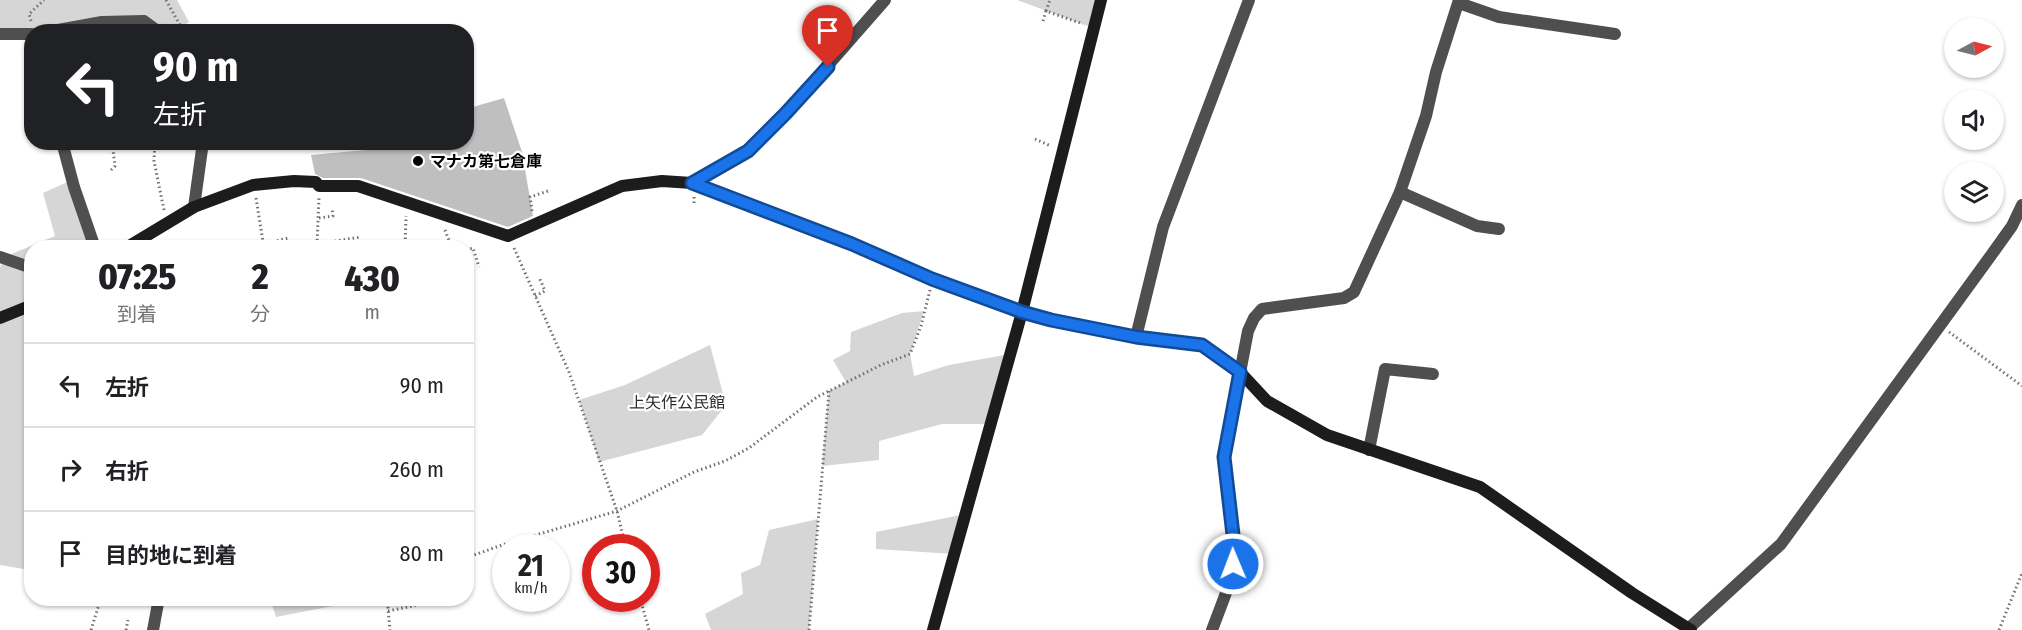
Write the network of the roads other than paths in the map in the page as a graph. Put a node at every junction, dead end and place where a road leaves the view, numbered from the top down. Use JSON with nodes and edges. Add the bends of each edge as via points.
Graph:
{"nodes":[{"id":1,"x":885,"y":0,"type":"edge"},
{"id":2,"x":1101,"y":0,"type":"edge"},
{"id":3,"x":1249,"y":0,"type":"edge"},
{"id":4,"x":1459,"y":1,"type":"edge"},
{"id":5,"x":91,"y":24,"type":"edge"},
{"id":6,"x":148,"y":24,"type":"edge"},
{"id":7,"x":24,"y":30,"type":"edge"},
{"id":8,"x":0,"y":34,"type":"edge"},
{"id":9,"x":1615,"y":34,"type":"dead end"},
{"id":10,"x":64,"y":150,"type":"edge"},
{"id":11,"x":202,"y":150,"type":"edge"},
{"id":12,"x":692,"y":183,"type":"junction"},
{"id":13,"x":1400,"y":192,"type":"junction"},
{"id":14,"x":2022,"y":205,"type":"edge"},
{"id":15,"x":194,"y":207,"type":"junction"},
{"id":16,"x":1499,"y":229,"type":"dead end"},
{"id":17,"x":91,"y":240,"type":"edge"},
{"id":18,"x":139,"y":240,"type":"edge"},
{"id":19,"x":0,"y":257,"type":"edge"},
{"id":20,"x":24,"y":265,"type":"edge"},
{"id":21,"x":24,"y":309,"type":"edge"},
{"id":22,"x":1022,"y":312,"type":"junction"},
{"id":23,"x":0,"y":318,"type":"edge"},
{"id":24,"x":1136,"y":337,"type":"junction"},
{"id":25,"x":1240,"y":372,"type":"junction"},
{"id":26,"x":1433,"y":374,"type":"dead end"},
{"id":27,"x":1370,"y":450,"type":"junction"},
{"id":28,"x":158,"y":606,"type":"edge"},
{"id":29,"x":1689,"y":629,"type":"edge"},
{"id":30,"x":153,"y":630,"type":"edge"},
{"id":31,"x":933,"y":630,"type":"edge"},
{"id":32,"x":1212,"y":630,"type":"edge"}],
"edges":[{"from":1,"to":12,"type":"street","via":[[748,151]]},
{"from":2,"to":22,"type":"street"},
{"from":3,"to":24,"type":"street","via":[[1163,227]]},
{"from":4,"to":9,"type":"street","via":[[1499,17]]},
{"from":4,"to":13,"type":"street"},
{"from":5,"to":6,"type":"street"},
{"from":7,"to":8,"type":"street"},
{"from":10,"to":17,"type":"street"},
{"from":11,"to":15,"type":"street"},
{"from":12,"to":15,"type":"street","via":[[662,181],[622,186],[508,236],[358,186],[319,186],[316,182],[253,184]]},
{"from":12,"to":22,"type":"street"},
{"from":13,"to":16,"type":"street","via":[[1477,226]]},
{"from":13,"to":25,"type":"street","via":[[1354,292],[1344,298],[1262,309],[1248,331]]},
{"from":14,"to":29,"type":"street","via":[[2012,226],[1781,544]]},
{"from":15,"to":18,"type":"street"},
{"from":19,"to":20,"type":"street"},
{"from":21,"to":23,"type":"street"},
{"from":22,"to":24,"type":"street"},
{"from":22,"to":31,"type":"street"},
{"from":24,"to":25,"type":"street","via":[[1202,345]]},
{"from":25,"to":27,"type":"street","via":[[1267,401],[1327,435]]},
{"from":25,"to":32,"type":"street","via":[[1224,457],[1235,552],[1232,577]]},
{"from":26,"to":27,"type":"street","via":[[1385,369]]},
{"from":27,"to":29,"type":"street","via":[[1480,487]]},
{"from":28,"to":30,"type":"street"}]}
